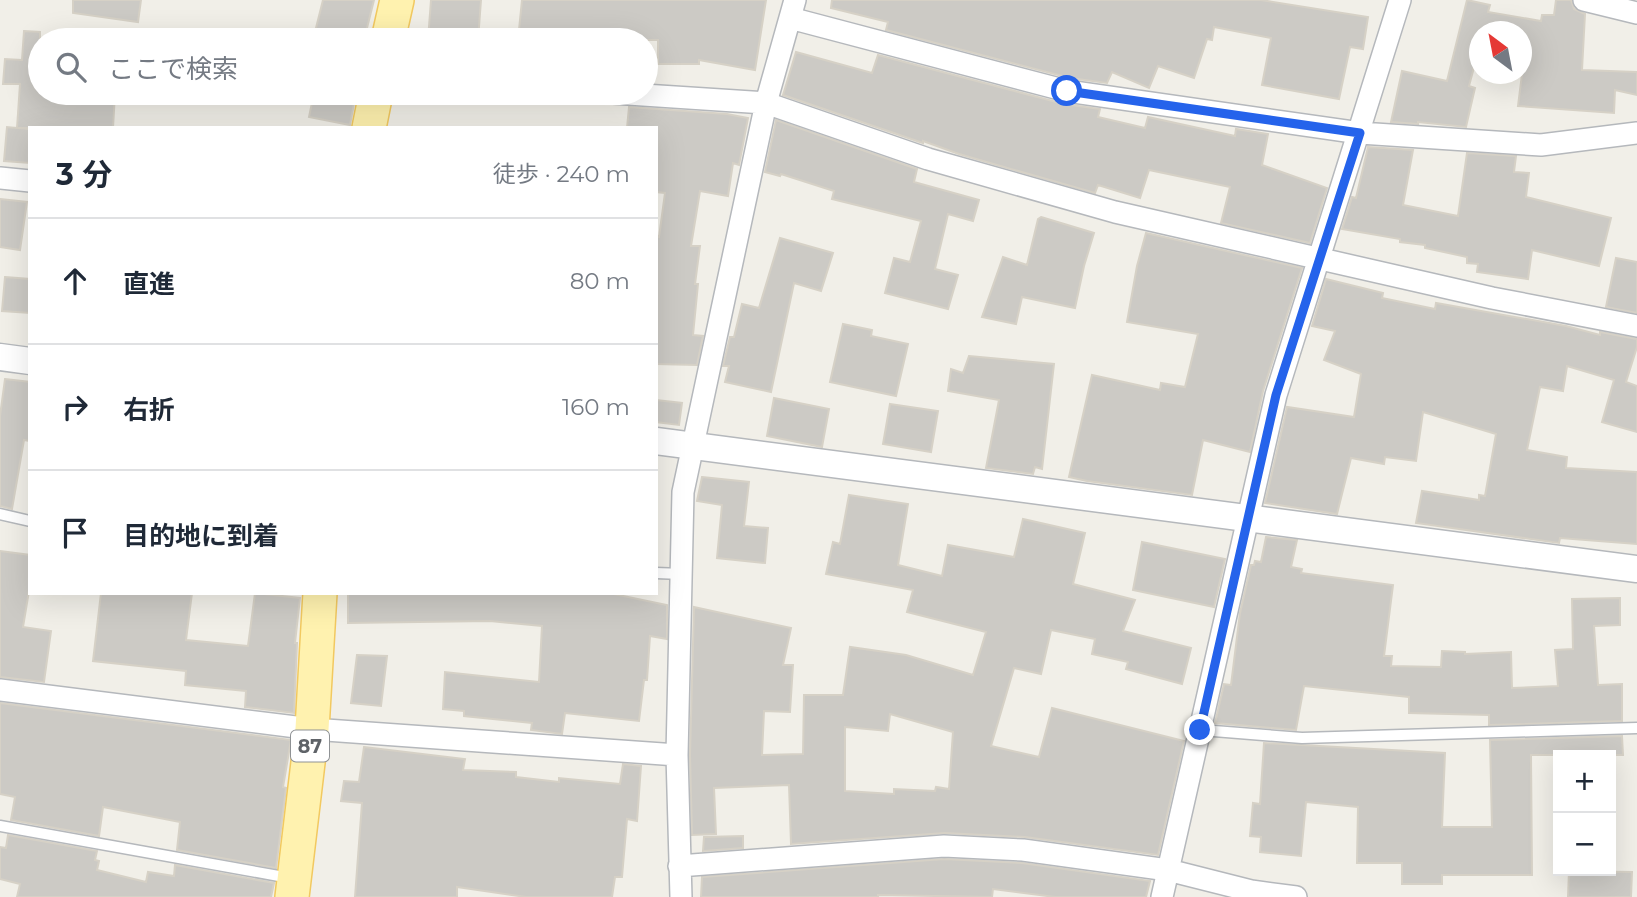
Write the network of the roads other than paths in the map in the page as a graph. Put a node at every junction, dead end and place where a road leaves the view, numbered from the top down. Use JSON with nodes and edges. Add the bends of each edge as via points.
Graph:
{"nodes":[{"id":1,"x":397,"y":0,"type":"edge"},
{"id":2,"x":1400,"y":0,"type":"edge"},
{"id":3,"x":1584,"y":0,"type":"edge"},
{"id":4,"x":792,"y":9,"type":"edge"},
{"id":5,"x":1637,"y":13,"type":"edge"},
{"id":6,"x":391,"y":28,"type":"edge"},
{"id":7,"x":658,"y":96,"type":"edge"},
{"id":8,"x":766,"y":103,"type":"junction"},
{"id":9,"x":374,"y":105,"type":"edge"},
{"id":10,"x":369,"y":126,"type":"edge"},
{"id":11,"x":1360,"y":133,"type":"junction"},
{"id":12,"x":1637,"y":133,"type":"edge"},
{"id":13,"x":0,"y":178,"type":"edge"},
{"id":14,"x":28,"y":181,"type":"edge"},
{"id":15,"x":1320,"y":258,"type":"junction"},
{"id":16,"x":1637,"y":327,"type":"edge"},
{"id":17,"x":0,"y":357,"type":"edge"},
{"id":18,"x":28,"y":360,"type":"edge"},
{"id":19,"x":658,"y":441,"type":"edge"},
{"id":20,"x":693,"y":445,"type":"junction"},
{"id":21,"x":0,"y":514,"type":"edge"},
{"id":22,"x":1249,"y":519,"type":"junction"},
{"id":23,"x":28,"y":521,"type":"edge"},
{"id":24,"x":1637,"y":569,"type":"edge"},
{"id":25,"x":658,"y":573,"type":"edge"},
{"id":26,"x":682,"y":574,"type":"junction"},
{"id":27,"x":320,"y":595,"type":"edge"},
{"id":28,"x":0,"y":690,"type":"edge"},
{"id":29,"x":1637,"y":728,"type":"edge"},
{"id":30,"x":312,"y":729,"type":"junction"},
{"id":31,"x":1200,"y":730,"type":"junction"},
{"id":32,"x":677,"y":755,"type":"junction"},
{"id":33,"x":0,"y":826,"type":"edge"},
{"id":34,"x":679,"y":866,"type":"junction"},
{"id":35,"x":1168,"y":870,"type":"junction"},
{"id":36,"x":294,"y":888,"type":"edge"},
{"id":37,"x":681,"y":897,"type":"edge"},
{"id":38,"x":1162,"y":897,"type":"edge"},
{"id":39,"x":1296,"y":897,"type":"edge"}],
"edges":[{"from":1,"to":6,"type":"main road"},
{"from":2,"to":11,"type":"street"},
{"from":3,"to":5,"type":"street"},
{"from":4,"to":8,"type":"street"},
{"from":4,"to":11,"type":"street","via":[[1067,91]]},
{"from":7,"to":8,"type":"street"},
{"from":8,"to":15,"type":"street","via":[[928,159],[1115,212]]},
{"from":8,"to":20,"type":"street"},
{"from":9,"to":10,"type":"main road"},
{"from":11,"to":12,"type":"street","via":[[1541,145]]},
{"from":11,"to":15,"type":"street"},
{"from":13,"to":14,"type":"street"},
{"from":15,"to":16,"type":"street"},
{"from":15,"to":22,"type":"street","via":[[1276,395]]},
{"from":17,"to":18,"type":"street"},
{"from":19,"to":20,"type":"street"},
{"from":20,"to":22,"type":"street"},
{"from":20,"to":26,"type":"street","via":[[683,492]]},
{"from":21,"to":23,"type":"lane"},
{"from":22,"to":24,"type":"street"},
{"from":22,"to":31,"type":"street"},
{"from":25,"to":26,"type":"lane"},
{"from":26,"to":32,"type":"street"},
{"from":27,"to":30,"type":"main road","number":"87"},
{"from":28,"to":30,"type":"street"},
{"from":29,"to":31,"type":"lane","via":[[1302,738]]},
{"from":30,"to":32,"type":"street"},
{"from":30,"to":36,"type":"main road","number":"87"},
{"from":31,"to":35,"type":"street"},
{"from":32,"to":34,"type":"street"},
{"from":33,"to":36,"type":"lane"},
{"from":34,"to":35,"type":"street","via":[[944,846],[1023,850]]},
{"from":34,"to":37,"type":"street"},
{"from":35,"to":38,"type":"street"},
{"from":35,"to":39,"type":"street"}]}
